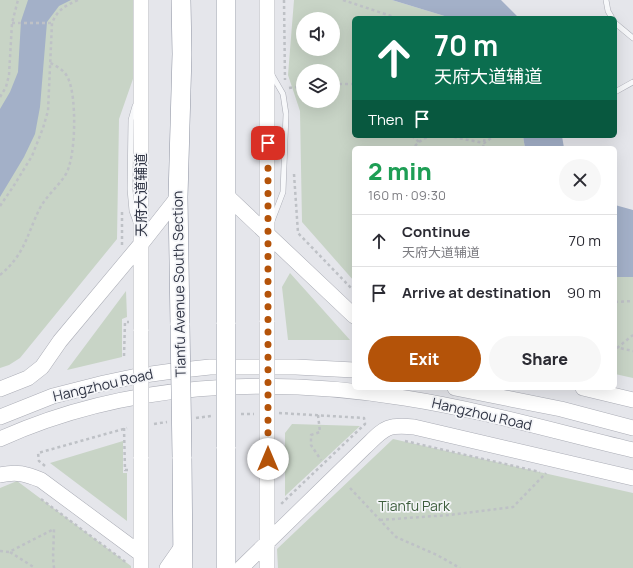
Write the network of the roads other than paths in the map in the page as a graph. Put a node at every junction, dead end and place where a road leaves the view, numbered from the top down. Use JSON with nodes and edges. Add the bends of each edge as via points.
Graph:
{"nodes":[{"id":1,"x":141,"y":0,"type":"edge"},
{"id":2,"x":181,"y":0,"type":"edge"},
{"id":3,"x":226,"y":0,"type":"edge"},
{"id":4,"x":268,"y":0,"type":"edge"},
{"id":5,"x":606,"y":0,"type":"edge"},
{"id":6,"x":611,"y":16,"type":"edge"},
{"id":7,"x":617,"y":25,"type":"edge"},
{"id":8,"x":633,"y":38,"type":"edge"},
{"id":9,"x":633,"y":82,"type":"edge"},
{"id":10,"x":617,"y":91,"type":"edge"},
{"id":11,"x":226,"y":195,"type":"junction"},
{"id":12,"x":178,"y":197,"type":"junction"},
{"id":13,"x":268,"y":233,"type":"junction"},
{"id":14,"x":141,"y":244,"type":"junction"},
{"id":15,"x":352,"y":314,"type":"edge"},
{"id":16,"x":352,"y":370,"type":"edge"},
{"id":17,"x":0,"y":389,"type":"edge"},
{"id":18,"x":465,"y":390,"type":"edge"},
{"id":19,"x":591,"y":390,"type":"edge"},
{"id":20,"x":633,"y":400,"type":"edge"},
{"id":21,"x":0,"y":417,"type":"edge"},
{"id":22,"x":633,"y":428,"type":"edge"},
{"id":23,"x":0,"y":439,"type":"edge"},
{"id":24,"x":633,"y":450,"type":"edge"},
{"id":25,"x":0,"y":475,"type":"edge"},
{"id":26,"x":633,"y":478,"type":"edge"},
{"id":27,"x":268,"y":542,"type":"junction"},
{"id":28,"x":183,"y":545,"type":"junction"},
{"id":29,"x":137,"y":563,"type":"edge"},
{"id":30,"x":167,"y":568,"type":"edge"},
{"id":31,"x":183,"y":568,"type":"edge"},
{"id":32,"x":226,"y":568,"type":"edge"},
{"id":33,"x":241,"y":568,"type":"edge"},
{"id":34,"x":268,"y":568,"type":"edge"}],
"edges":[{"from":1,"to":14,"type":"main road","name":"天府大道辅道"},
{"from":2,"to":12,"type":"highway","name":"Tianfu Avenue South Section"},
{"from":3,"to":11,"type":"highway"},
{"from":4,"to":13,"type":"main road"},
{"from":5,"to":6,"type":"lane"},
{"from":7,"to":8,"type":"lane"},
{"from":9,"to":10,"type":"lane"},
{"from":11,"to":13,"type":"main road"},
{"from":11,"to":32,"type":"highway","bridge":true},
{"from":12,"to":14,"type":"main road"},
{"from":12,"to":28,"type":"highway","name":"Tianfu Avenue South Section","bridge":true},
{"from":13,"to":15,"type":"main road"},
{"from":13,"to":27,"type":"main road","bridge":true},
{"from":14,"to":17,"type":"main road","via":[[60,341],[42,367],[28,378]]},
{"from":14,"to":29,"type":"main road","name":"天府大道辅道","bridge":true,"via":[[141,457]]},
{"from":16,"to":21,"type":"main road","name":"Hangzhou Road","via":[[210,367],[166,372],[104,383],[53,396]]},
{"from":18,"to":22,"type":"main road","name":"Hangzhou Road"},
{"from":19,"to":20,"type":"main road"},
{"from":23,"to":24,"type":"main road","name":"Hangzhou Road","via":[[57,416],[144,396],[212,388],[296,387],[348,390],[472,410]]},
{"from":25,"to":29,"type":"main road","via":[[24,473],[41,480]]},
{"from":26,"to":27,"type":"main road","via":[[414,427],[390,426]]},
{"from":27,"to":33,"type":"main road"},
{"from":27,"to":34,"type":"main road"},
{"from":28,"to":30,"type":"main road"},
{"from":28,"to":31,"type":"highway","name":"Tianfu Avenue South Section"}]}
